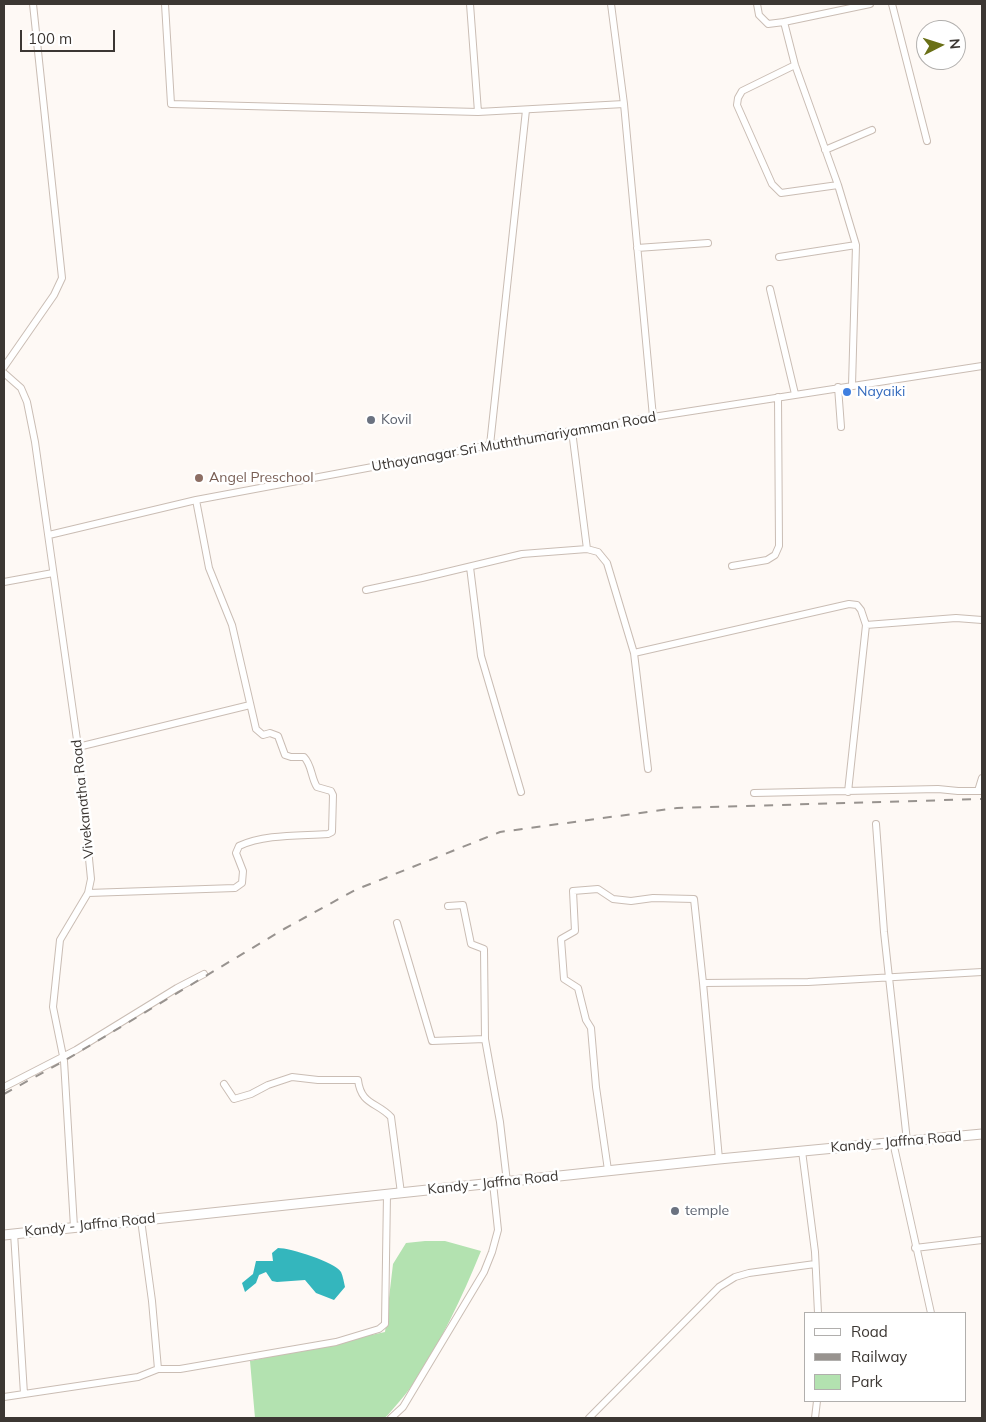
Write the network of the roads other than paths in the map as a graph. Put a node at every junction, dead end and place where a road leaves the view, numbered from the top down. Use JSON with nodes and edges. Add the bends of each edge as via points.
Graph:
{"nodes":[{"id":1,"x":34,"y":4,"type":"edge"},
{"id":2,"x":165,"y":4,"type":"edge"},
{"id":3,"x":470,"y":4,"type":"edge"},
{"id":4,"x":610,"y":4,"type":"edge"},
{"id":5,"x":757,"y":4,"type":"edge"},
{"id":6,"x":870,"y":4,"type":"edge"},
{"id":7,"x":892,"y":4,"type":"edge"},
{"id":8,"x":784,"y":22,"type":"junction"},
{"id":9,"x":794,"y":65,"type":"junction"},
{"id":10,"x":624,"y":104,"type":"junction"},
{"id":11,"x":526,"y":110,"type":"junction"},
{"id":12,"x":478,"y":112,"type":"junction"},
{"id":13,"x":872,"y":130,"type":"dead end"},
{"id":14,"x":927,"y":141,"type":"dead end"},
{"id":15,"x":825,"y":150,"type":"junction"},
{"id":16,"x":838,"y":185,"type":"junction"},
{"id":17,"x":708,"y":243,"type":"dead end"},
{"id":18,"x":856,"y":245,"type":"junction"},
{"id":19,"x":637,"y":248,"type":"junction"},
{"id":20,"x":779,"y":257,"type":"dead end"},
{"id":21,"x":770,"y":289,"type":"dead end"},
{"id":22,"x":982,"y":366,"type":"edge"},
{"id":23,"x":4,"y":367,"type":"edge"},
{"id":24,"x":4,"y":373,"type":"edge"},
{"id":25,"x":852,"y":385,"type":"junction"},
{"id":26,"x":838,"y":387,"type":"junction"},
{"id":27,"x":795,"y":394,"type":"junction"},
{"id":28,"x":778,"y":396,"type":"junction"},
{"id":29,"x":653,"y":417,"type":"junction"},
{"id":30,"x":841,"y":427,"type":"dead end"},
{"id":31,"x":572,"y":431,"type":"junction"},
{"id":32,"x":490,"y":445,"type":"junction"},
{"id":33,"x":196,"y":500,"type":"junction"},
{"id":34,"x":49,"y":535,"type":"junction"},
{"id":35,"x":587,"y":549,"type":"junction"},
{"id":36,"x":732,"y":566,"type":"dead end"},
{"id":37,"x":470,"y":567,"type":"junction"},
{"id":38,"x":53,"y":573,"type":"junction"},
{"id":39,"x":4,"y":582,"type":"edge"},
{"id":40,"x":366,"y":590,"type":"dead end"},
{"id":41,"x":982,"y":620,"type":"edge"},
{"id":42,"x":866,"y":625,"type":"junction"},
{"id":43,"x":634,"y":653,"type":"junction"},
{"id":44,"x":250,"y":705,"type":"junction"},
{"id":45,"x":78,"y":748,"type":"junction"},
{"id":46,"x":648,"y":769,"type":"dead end"},
{"id":47,"x":982,"y":778,"type":"edge"},
{"id":48,"x":980,"y":791,"type":"edge"},
{"id":49,"x":521,"y":792,"type":"dead end"},
{"id":50,"x":848,"y":792,"type":"junction"},
{"id":51,"x":754,"y":794,"type":"dead end"},
{"id":52,"x":876,"y":824,"type":"dead end"},
{"id":53,"x":88,"y":893,"type":"junction"},
{"id":54,"x":448,"y":906,"type":"dead end"},
{"id":55,"x":397,"y":923,"type":"dead end"},
{"id":56,"x":982,"y":972,"type":"edge"},
{"id":57,"x":204,"y":974,"type":"dead end"},
{"id":58,"x":889,"y":978,"type":"junction"},
{"id":59,"x":703,"y":983,"type":"junction"},
{"id":60,"x":485,"y":1039,"type":"junction"},
{"id":61,"x":62,"y":1056,"type":"junction"},
{"id":62,"x":224,"y":1084,"type":"dead end"},
{"id":63,"x":4,"y":1087,"type":"edge"},
{"id":64,"x":982,"y":1134,"type":"edge"},
{"id":65,"x":907,"y":1141,"type":"junction"},
{"id":66,"x":893,"y":1142,"type":"junction"},
{"id":67,"x":802,"y":1150,"type":"junction"},
{"id":68,"x":719,"y":1159,"type":"junction"},
{"id":69,"x":608,"y":1170,"type":"junction"},
{"id":70,"x":507,"y":1182,"type":"junction"},
{"id":71,"x":493,"y":1183,"type":"junction"},
{"id":72,"x":401,"y":1193,"type":"junction"},
{"id":73,"x":387,"y":1194,"type":"junction"},
{"id":74,"x":141,"y":1220,"type":"junction"},
{"id":75,"x":74,"y":1227,"type":"junction"},
{"id":76,"x":14,"y":1234,"type":"junction"},
{"id":77,"x":4,"y":1235,"type":"edge"},
{"id":78,"x":982,"y":1240,"type":"edge"},
{"id":79,"x":915,"y":1248,"type":"junction"},
{"id":80,"x":815,"y":1264,"type":"junction"},
{"id":81,"x":818,"y":1312,"type":"edge"},
{"id":82,"x":931,"y":1312,"type":"edge"},
{"id":83,"x":158,"y":1369,"type":"junction"},
{"id":84,"x":24,"y":1394,"type":"junction"},
{"id":85,"x":4,"y":1397,"type":"edge"},
{"id":86,"x":817,"y":1402,"type":"edge"},
{"id":87,"x":392,"y":1418,"type":"edge"},
{"id":88,"x":589,"y":1418,"type":"edge"},
{"id":89,"x":815,"y":1418,"type":"edge"}],
"edges":[{"from":1,"to":23,"type":"street","via":[[62,278],[54,295]]},
{"from":2,"to":12,"type":"street","via":[[171,104]]},
{"from":3,"to":12,"type":"street"},
{"from":4,"to":10,"type":"street"},
{"from":5,"to":8,"type":"street","via":[[759,15],[768,24]]},
{"from":6,"to":8,"type":"street"},
{"from":7,"to":14,"type":"street"},
{"from":8,"to":9,"type":"street"},
{"from":9,"to":15,"type":"street"},
{"from":9,"to":16,"type":"street","via":[[742,91],[738,105],[772,184],[781,194]]},
{"from":10,"to":11,"type":"street"},
{"from":10,"to":19,"type":"street"},
{"from":11,"to":12,"type":"street"},
{"from":11,"to":32,"type":"street"},
{"from":13,"to":15,"type":"street"},
{"from":15,"to":16,"type":"street"},
{"from":16,"to":18,"type":"street"},
{"from":17,"to":19,"type":"street"},
{"from":18,"to":20,"type":"street"},
{"from":18,"to":25,"type":"street"},
{"from":19,"to":29,"type":"street"},
{"from":21,"to":27,"type":"street"},
{"from":22,"to":25,"type":"street","name":"Uthayanagar Sri Muththumariyamman Road"},
{"from":24,"to":34,"type":"street","name":"Vivekanatha Road","via":[[21,388],[27,402]]},
{"from":25,"to":26,"type":"street","name":"Uthayanagar Sri Muththumariyamman Road"},
{"from":26,"to":27,"type":"street","name":"Uthayanagar Sri Muththumariyamman Road"},
{"from":26,"to":30,"type":"street"},
{"from":27,"to":28,"type":"street","name":"Uthayanagar Sri Muththumariyamman Road"},
{"from":28,"to":29,"type":"street","name":"Uthayanagar Sri Muththumariyamman Road"},
{"from":28,"to":36,"type":"street","via":[[779,546],[775,555],[766,560]]},
{"from":29,"to":31,"type":"street","name":"Uthayanagar Sri Muththumariyamman Road"},
{"from":31,"to":32,"type":"street","name":"Uthayanagar Sri Muththumariyamman Road"},
{"from":31,"to":35,"type":"street"},
{"from":32,"to":33,"type":"street","name":"Uthayanagar Sri Muththumariyamman Road"},
{"from":33,"to":34,"type":"street","name":"Uthayanagar Sri Muththumariyamman Road"},
{"from":33,"to":44,"type":"street","via":[[209,568],[232,625]]},
{"from":34,"to":38,"type":"street","name":"Vivekanatha Road"},
{"from":35,"to":37,"type":"street","via":[[522,554]]},
{"from":35,"to":43,"type":"street","via":[[598,552],[607,563]]},
{"from":37,"to":40,"type":"street"},
{"from":37,"to":49,"type":"street","via":[[481,656]]},
{"from":38,"to":39,"type":"street"},
{"from":38,"to":45,"type":"street","name":"Vivekanatha Road"},
{"from":41,"to":42,"type":"street","via":[[956,618]]},
{"from":42,"to":43,"type":"street","via":[[857,605],[849,604]]},
{"from":42,"to":50,"type":"street"},
{"from":43,"to":46,"type":"street"},
{"from":44,"to":45,"type":"street"},
{"from":44,"to":53,"type":"street","via":[[259,733],[278,736],[285,755],[308,761],[312,781],[317,788],[331,791],[332,832],[282,836],[239,846],[236,853],[243,871],[242,883],[235,888]]},
{"from":45,"to":53,"type":"street","name":"Vivekanatha Road","via":[[91,879]]},
{"from":47,"to":48,"type":"street"},
{"from":48,"to":50,"type":"street"},
{"from":50,"to":51,"type":"street"},
{"from":52,"to":58,"type":"street"},
{"from":53,"to":61,"type":"street","name":"Vivekanatha Road","via":[[60,940],[53,1008]]},
{"from":54,"to":60,"type":"street","via":[[463,905],[471,944],[484,949]]},
{"from":55,"to":60,"type":"street","via":[[432,1041]]},
{"from":56,"to":58,"type":"street"},
{"from":57,"to":61,"type":"street"},
{"from":58,"to":59,"type":"street"},
{"from":58,"to":65,"type":"street"},
{"from":59,"to":68,"type":"street"},
{"from":59,"to":69,"type":"street","via":[[694,899],[653,898],[631,902],[613,899],[598,889],[573,891],[575,931],[561,939],[564,980],[578,988],[591,1028]]},
{"from":60,"to":70,"type":"street"},
{"from":61,"to":63,"type":"street"},
{"from":61,"to":75,"type":"street","name":"Vivekanatha Road"},
{"from":62,"to":72,"type":"street","via":[[234,1099],[292,1077],[358,1080],[364,1097],[391,1117]]},
{"from":64,"to":65,"type":"highway","name":"Kandy - Jaffna Road"},
{"from":65,"to":66,"type":"highway","name":"Kandy - Jaffna Road"},
{"from":66,"to":67,"type":"highway","name":"Kandy - Jaffna Road"},
{"from":66,"to":79,"type":"street"},
{"from":67,"to":68,"type":"highway","name":"Kandy - Jaffna Road"},
{"from":67,"to":80,"type":"street"},
{"from":68,"to":69,"type":"highway","name":"Kandy - Jaffna Road"},
{"from":69,"to":70,"type":"highway","name":"Kandy - Jaffna Road"},
{"from":70,"to":71,"type":"highway","name":"Kandy - Jaffna Road"},
{"from":71,"to":72,"type":"highway","name":"Kandy - Jaffna Road"},
{"from":71,"to":87,"type":"street","via":[[498,1230],[484,1272],[403,1407]]},
{"from":72,"to":73,"type":"highway","name":"Kandy - Jaffna Road"},
{"from":73,"to":74,"type":"highway","name":"Kandy - Jaffna Road"},
{"from":73,"to":83,"type":"street","via":[[385,1324],[379,1329],[326,1344],[180,1369]]},
{"from":74,"to":75,"type":"highway","name":"Kandy - Jaffna Road"},
{"from":74,"to":83,"type":"street"},
{"from":75,"to":76,"type":"highway","name":"Kandy - Jaffna Road"},
{"from":76,"to":77,"type":"highway","name":"Kandy - Jaffna Road"},
{"from":76,"to":84,"type":"street"},
{"from":78,"to":79,"type":"street"},
{"from":79,"to":82,"type":"street"},
{"from":80,"to":81,"type":"street"},
{"from":80,"to":88,"type":"street","via":[[749,1273],[718,1287]]},
{"from":83,"to":84,"type":"street","via":[[138,1377]]},
{"from":84,"to":85,"type":"street"},
{"from":86,"to":89,"type":"street"}]}
